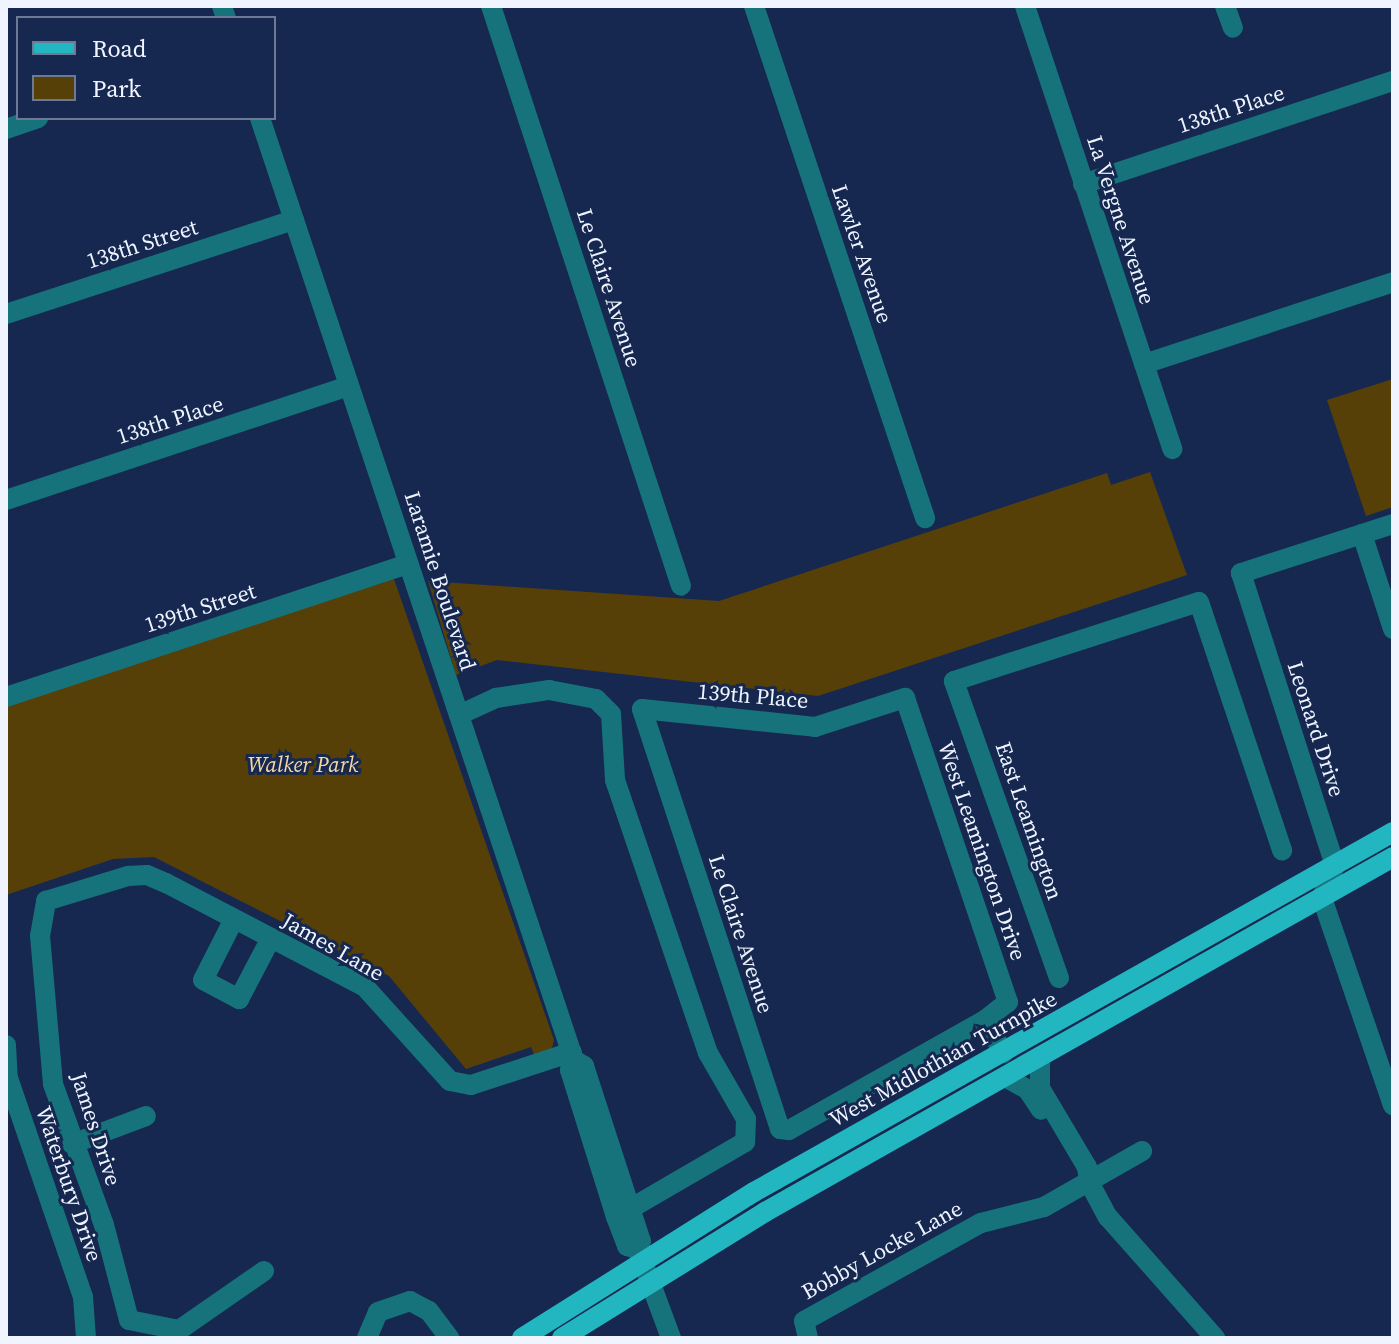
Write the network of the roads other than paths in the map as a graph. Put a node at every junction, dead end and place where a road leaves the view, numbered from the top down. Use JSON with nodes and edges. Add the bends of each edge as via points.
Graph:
{"nodes":[{"id":1,"x":491,"y":6,"type":"edge"},
{"id":2,"x":754,"y":6,"type":"edge"},
{"id":3,"x":1025,"y":6,"type":"edge"},
{"id":4,"x":1225,"y":6,"type":"edge"},
{"id":5,"x":1233,"y":28,"type":"dead end"},
{"id":6,"x":1393,"y":81,"type":"edge"},
{"id":7,"x":32,"y":120,"type":"edge"},
{"id":8,"x":261,"y":120,"type":"edge"},
{"id":9,"x":6,"y":129,"type":"edge"},
{"id":10,"x":1083,"y":184,"type":"junction"},
{"id":11,"x":294,"y":220,"type":"junction"},
{"id":12,"x":1393,"y":282,"type":"edge"},
{"id":13,"x":6,"y":314,"type":"edge"},
{"id":14,"x":1144,"y":364,"type":"junction"},
{"id":15,"x":349,"y":386,"type":"junction"},
{"id":16,"x":1172,"y":449,"type":"dead end"},
{"id":17,"x":6,"y":500,"type":"edge"},
{"id":18,"x":925,"y":518,"type":"dead end"},
{"id":19,"x":1393,"y":524,"type":"edge"},
{"id":20,"x":1362,"y":534,"type":"junction"},
{"id":21,"x":409,"y":564,"type":"junction"},
{"id":22,"x":681,"y":586,"type":"dead end"},
{"id":23,"x":1393,"y":629,"type":"edge"},
{"id":24,"x":6,"y":697,"type":"edge"},
{"id":25,"x":905,"y":698,"type":"joint"},
{"id":26,"x":642,"y":709,"type":"joint"},
{"id":27,"x":459,"y":715,"type":"junction"},
{"id":28,"x":1393,"y":832,"type":"edge"},
{"id":29,"x":1282,"y":850,"type":"dead end"},
{"id":30,"x":1393,"y":857,"type":"edge"},
{"id":31,"x":1335,"y":865,"type":"junction"},
{"id":32,"x":1322,"y":898,"type":"junction"},
{"id":33,"x":46,"y":901,"type":"joint"},
{"id":34,"x":234,"y":919,"type":"junction"},
{"id":35,"x":271,"y":938,"type":"junction"},
{"id":36,"x":1059,"y":978,"type":"dead end"},
{"id":37,"x":985,"y":1020,"type":"junction"},
{"id":38,"x":6,"y":1045,"type":"edge"},
{"id":39,"x":1003,"y":1053,"type":"junction"},
{"id":40,"x":573,"y":1056,"type":"junction"},
{"id":41,"x":1022,"y":1068,"type":"junction"},
{"id":42,"x":1393,"y":1105,"type":"edge"},
{"id":43,"x":146,"y":1116,"type":"dead end"},
{"id":44,"x":72,"y":1144,"type":"junction"},
{"id":45,"x":1142,"y":1151,"type":"dead end"},
{"id":46,"x":1089,"y":1182,"type":"junction"},
{"id":47,"x":623,"y":1213,"type":"junction"},
{"id":48,"x":640,"y":1254,"type":"junction"},
{"id":49,"x":264,"y":1271,"type":"dead end"},
{"id":50,"x":652,"y":1281,"type":"junction"},
{"id":51,"x":181,"y":1334,"type":"edge"},
{"id":52,"x":442,"y":1336,"type":"edge"},
{"id":53,"x":86,"y":1338,"type":"edge"},
{"id":54,"x":367,"y":1338,"type":"edge"},
{"id":55,"x":522,"y":1338,"type":"edge"},
{"id":56,"x":562,"y":1338,"type":"edge"},
{"id":57,"x":671,"y":1338,"type":"edge"},
{"id":58,"x":808,"y":1338,"type":"edge"},
{"id":59,"x":1215,"y":1338,"type":"edge"}],
"edges":[{"from":1,"to":22,"type":"street","name":"Le Claire Avenue"},
{"from":2,"to":18,"type":"street","name":"Lawler Avenue"},
{"from":3,"to":10,"type":"street","name":"La Vergne Avenue"},
{"from":4,"to":5,"type":"street"},
{"from":6,"to":10,"type":"street","name":"138th Place"},
{"from":7,"to":9,"type":"street"},
{"from":8,"to":11,"type":"street","name":"Laramie Boulevard"},
{"from":10,"to":14,"type":"street","name":"La Vergne Avenue"},
{"from":11,"to":13,"type":"street","name":"138th Street"},
{"from":11,"to":15,"type":"street","name":"Laramie Boulevard"},
{"from":12,"to":14,"type":"street"},
{"from":14,"to":16,"type":"street","name":"La Vergne Avenue"},
{"from":15,"to":17,"type":"street","name":"138th Place"},
{"from":15,"to":21,"type":"street","name":"Laramie Boulevard"},
{"from":19,"to":20,"type":"street"},
{"from":20,"to":23,"type":"street"},
{"from":20,"to":31,"type":"street","name":"Leonard Drive","via":[[1241,573]]},
{"from":21,"to":24,"type":"street","name":"139th Street"},
{"from":21,"to":27,"type":"street","name":"Laramie Boulevard"},
{"from":25,"to":26,"type":"street","name":"139th Place","via":[[815,727]]},
{"from":25,"to":37,"type":"street","name":"West Leamington Drive","via":[[1008,1002]]},
{"from":26,"to":37,"type":"street","name":"Le Claire Avenue","via":[[780,1129],[789,1130]]},
{"from":27,"to":40,"type":"street","name":"Laramie Boulevard"},
{"from":27,"to":47,"type":"street","via":[[496,698],[549,690],[596,699],[611,714],[615,780],[708,1053],[738,1098],[745,1142]]},
{"from":28,"to":31,"type":"main road","name":"West Midlothian Turnpike"},
{"from":29,"to":36,"type":"street","name":"East Leamington","via":[[1199,602],[954,681]]},
{"from":30,"to":32,"type":"main road","name":"West Midlothian Turnpike"},
{"from":31,"to":32,"type":"street"},
{"from":31,"to":39,"type":"main road","name":"West Midlothian Turnpike"},
{"from":32,"to":41,"type":"main road","name":"West Midlothian Turnpike"},
{"from":32,"to":42,"type":"street"},
{"from":33,"to":34,"type":"street","name":"James Lane","via":[[147,875]]},
{"from":33,"to":44,"type":"street","name":"James Drive","via":[[40,936],[53,1084]]},
{"from":34,"to":35,"type":"street","name":"James Lane"},
{"from":34,"to":35,"type":"street","via":[[203,980],[227,993],[239,999]]},
{"from":35,"to":40,"type":"street","name":"James Lane","via":[[365,987],[450,1081],[471,1085]]},
{"from":37,"to":39,"type":"street"},
{"from":38,"to":53,"type":"street","name":"Waterbury Drive","via":[[8,1078],[83,1297]]},
{"from":39,"to":41,"type":"main road"},
{"from":39,"to":48,"type":"main road","name":"West Midlothian Turnpike"},
{"from":40,"to":47,"type":"street","name":"Laramie Boulevard","via":[[584,1066]]},
{"from":41,"to":46,"type":"street","via":[[1076,1172]]},
{"from":41,"to":46,"type":"street","via":[[1040,1088],[1087,1167]]},
{"from":41,"to":50,"type":"main road","name":"West Midlothian Turnpike"},
{"from":43,"to":44,"type":"street"},
{"from":44,"to":51,"type":"street","name":"James Drive","via":[[104,1225],[129,1320]]},
{"from":45,"to":46,"type":"street"},
{"from":46,"to":58,"type":"street","name":"Bobby Locke Lane","via":[[1035,1211],[981,1223],[804,1321]]},
{"from":46,"to":59,"type":"street","via":[[1128,1245]]},
{"from":47,"to":48,"type":"street","name":"Laramie Boulevard","via":[[641,1241]]},
{"from":48,"to":50,"type":"street","name":"Laramie Boulevard"},
{"from":48,"to":55,"type":"main road","name":"West Midlothian Turnpike"},
{"from":49,"to":51,"type":"street"},
{"from":50,"to":56,"type":"main road","name":"West Midlothian Turnpike"},
{"from":50,"to":57,"type":"street","name":"Laramie Boulevard"},
{"from":52,"to":54,"type":"street","via":[[419,1304],[398,1302],[378,1312]]}]}
